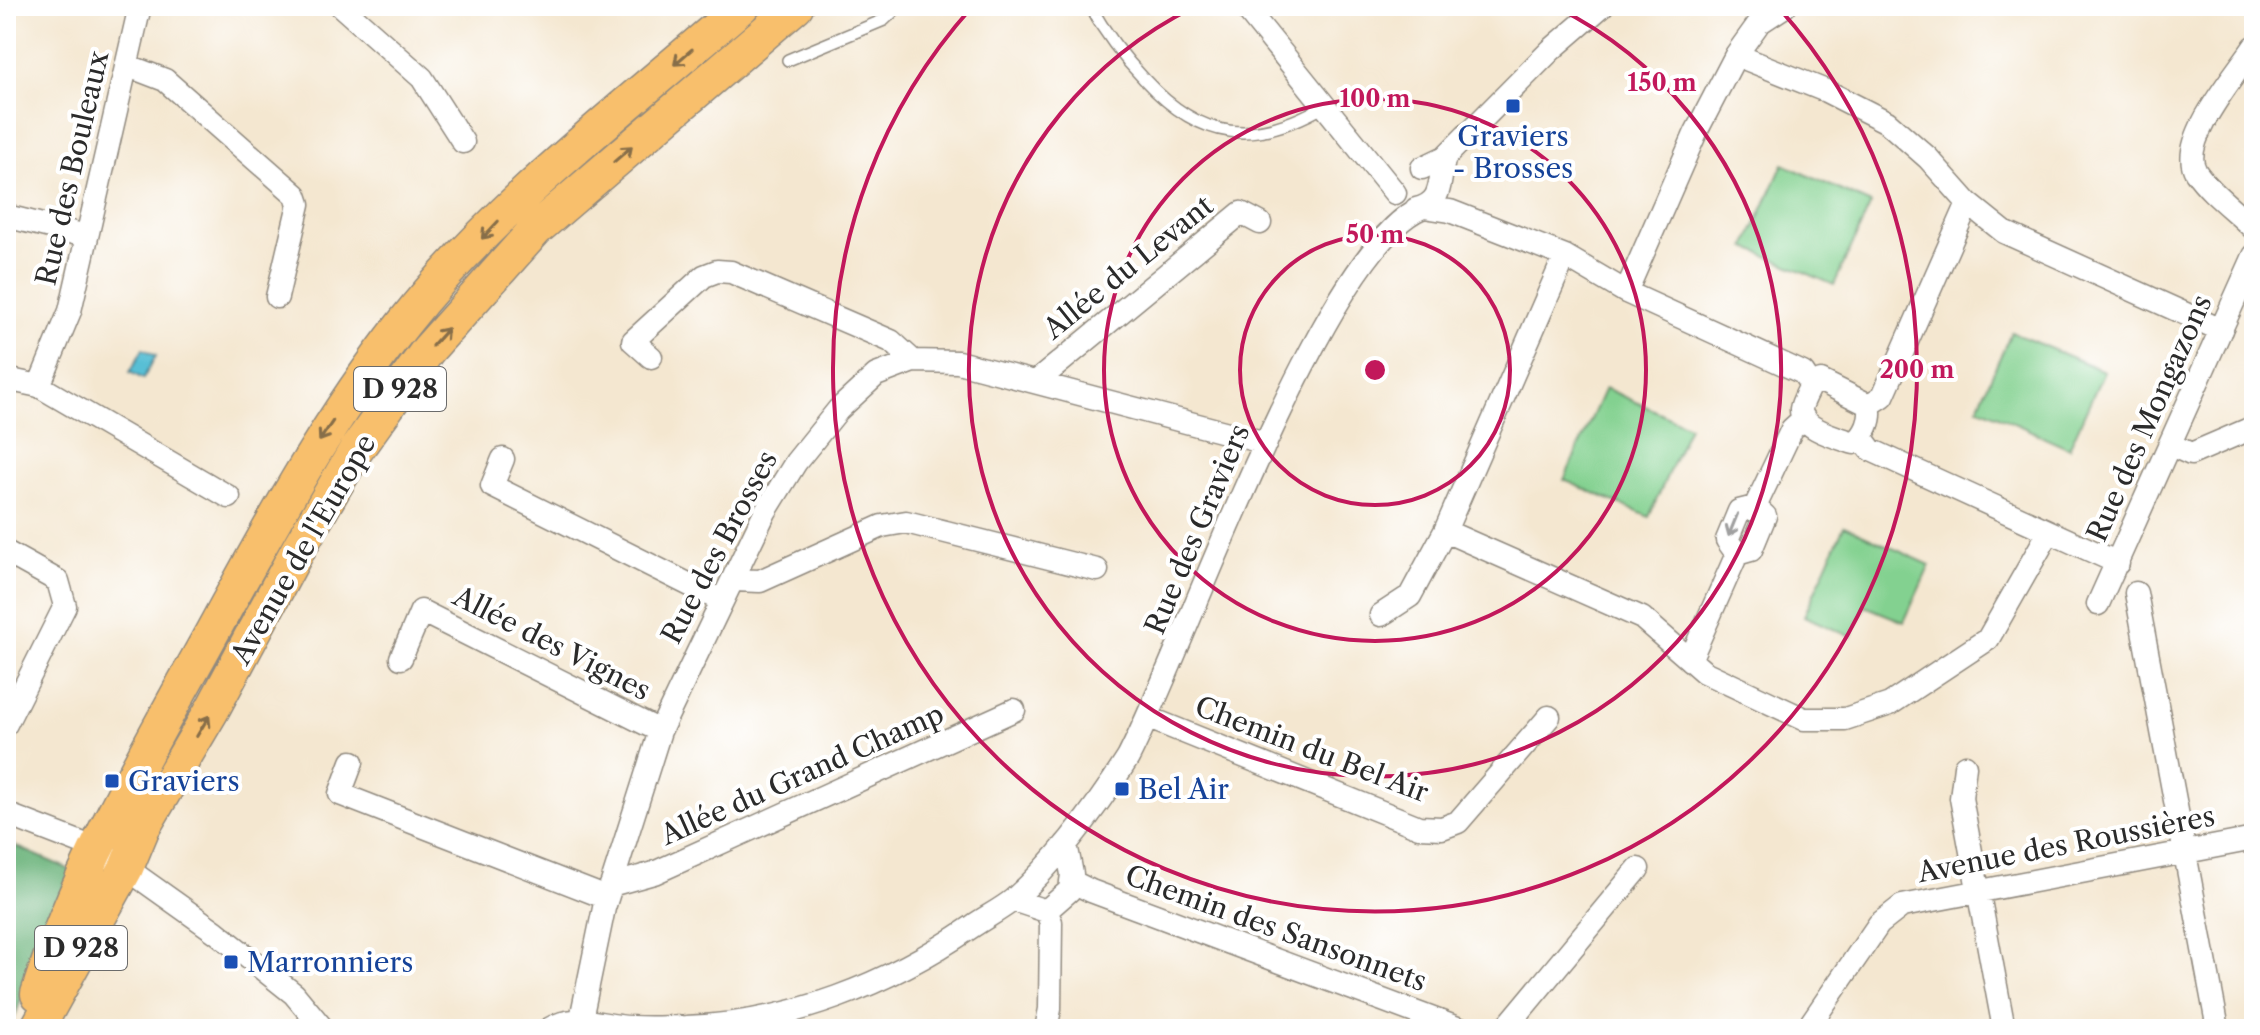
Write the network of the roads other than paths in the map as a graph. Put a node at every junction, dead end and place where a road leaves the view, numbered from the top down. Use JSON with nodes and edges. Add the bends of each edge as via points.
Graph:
{"nodes":[{"id":1,"x":140,"y":6,"type":"edge"},
{"id":2,"x":341,"y":6,"type":"edge"},
{"id":3,"x":742,"y":6,"type":"edge"},
{"id":4,"x":796,"y":6,"type":"edge"},
{"id":5,"x":899,"y":6,"type":"edge"},
{"id":6,"x":1090,"y":6,"type":"edge"},
{"id":7,"x":1244,"y":6,"type":"edge"},
{"id":8,"x":1602,"y":6,"type":"edge"},
{"id":9,"x":1785,"y":6,"type":"edge"},
{"id":10,"x":2254,"y":47,"type":"edge"},
{"id":11,"x":1736,"y":55,"type":"junction"},
{"id":12,"x":788,"y":60,"type":"dead end"},
{"id":13,"x":126,"y":65,"type":"junction"},
{"id":14,"x":2246,"y":76,"type":"edge"},
{"id":15,"x":1326,"y":105,"type":"junction"},
{"id":16,"x":463,"y":142,"type":"dead end"},
{"id":17,"x":1373,"y":164,"type":"junction"},
{"id":18,"x":1430,"y":176,"type":"junction"},
{"id":19,"x":1396,"y":196,"type":"junction"},
{"id":20,"x":1968,"y":203,"type":"junction"},
{"id":21,"x":1423,"y":208,"type":"junction"},
{"id":22,"x":6,"y":216,"type":"edge"},
{"id":23,"x":1463,"y":216,"type":"junction"},
{"id":24,"x":1260,"y":223,"type":"dead end"},
{"id":25,"x":2254,"y":229,"type":"edge"},
{"id":26,"x":86,"y":236,"type":"junction"},
{"id":27,"x":1383,"y":237,"type":"junction"},
{"id":28,"x":1565,"y":256,"type":"junction"},
{"id":29,"x":2254,"y":256,"type":"edge"},
{"id":30,"x":1626,"y":292,"type":"junction"},
{"id":31,"x":277,"y":297,"type":"dead end"},
{"id":32,"x":2221,"y":330,"type":"junction"},
{"id":33,"x":651,"y":357,"type":"dead end"},
{"id":34,"x":913,"y":361,"type":"junction"},
{"id":35,"x":6,"y":379,"type":"edge"},
{"id":36,"x":1036,"y":382,"type":"junction"},
{"id":37,"x":1811,"y":385,"type":"junction"},
{"id":38,"x":39,"y":386,"type":"junction"},
{"id":39,"x":1869,"y":405,"type":"junction"},
{"id":40,"x":1804,"y":418,"type":"junction"},
{"id":41,"x":2254,"y":427,"type":"edge"},
{"id":42,"x":1862,"y":438,"type":"junction"},
{"id":43,"x":1266,"y":443,"type":"junction"},
{"id":44,"x":2171,"y":445,"type":"junction"},
{"id":45,"x":503,"y":459,"type":"dead end"},
{"id":46,"x":229,"y":497,"type":"dead end"},
{"id":47,"x":1445,"y":531,"type":"junction"},
{"id":48,"x":2049,"y":532,"type":"junction"},
{"id":49,"x":6,"y":552,"type":"edge"},
{"id":50,"x":2118,"y":563,"type":"junction"},
{"id":51,"x":1097,"y":570,"type":"dead end"},
{"id":52,"x":733,"y":580,"type":"junction"},
{"id":53,"x":2136,"y":593,"type":"dead end"},
{"id":54,"x":720,"y":600,"type":"junction"},
{"id":55,"x":2098,"y":604,"type":"dead end"},
{"id":56,"x":1381,"y":615,"type":"dead end"},
{"id":57,"x":401,"y":658,"type":"dead end"},
{"id":58,"x":1690,"y":660,"type":"junction"},
{"id":59,"x":1014,"y":710,"type":"dead end"},
{"id":60,"x":1549,"y":717,"type":"dead end"},
{"id":61,"x":1149,"y":718,"type":"junction"},
{"id":62,"x":6,"y":724,"type":"edge"},
{"id":63,"x":660,"y":731,"type":"junction"},
{"id":64,"x":352,"y":762,"type":"dead end"},
{"id":65,"x":1965,"y":766,"type":"dead end"},
{"id":66,"x":6,"y":814,"type":"edge"},
{"id":67,"x":2254,"y":839,"type":"edge"},
{"id":68,"x":1066,"y":844,"type":"junction"},
{"id":69,"x":94,"y":848,"type":"junction"},
{"id":70,"x":2184,"y":852,"type":"junction"},
{"id":71,"x":126,"y":868,"type":"junction"},
{"id":72,"x":1638,"y":869,"type":"dead end"},
{"id":73,"x":1071,"y":881,"type":"junction"},
{"id":74,"x":1979,"y":889,"type":"junction"},
{"id":75,"x":609,"y":892,"type":"junction"},
{"id":76,"x":1013,"y":900,"type":"junction"},
{"id":77,"x":1046,"y":911,"type":"junction"},
{"id":78,"x":581,"y":1019,"type":"junction"},
{"id":79,"x":27,"y":1029,"type":"edge"},
{"id":80,"x":37,"y":1029,"type":"edge"},
{"id":81,"x":323,"y":1029,"type":"edge"},
{"id":82,"x":549,"y":1029,"type":"edge"},
{"id":83,"x":1046,"y":1029,"type":"edge"},
{"id":84,"x":1460,"y":1029,"type":"edge"},
{"id":85,"x":1505,"y":1029,"type":"edge"},
{"id":86,"x":1807,"y":1029,"type":"edge"},
{"id":87,"x":2004,"y":1029,"type":"edge"},
{"id":88,"x":2218,"y":1029,"type":"edge"}],
"edges":[{"from":1,"to":13,"type":"street","name":"Rue des Bouleaux"},
{"from":2,"to":16,"type":"street","via":[[422,78]]},
{"from":3,"to":69,"type":"main road","name":"Avenue de l'Europe","number":"D 928","one_way":true,"via":[[507,211],[405,321],[321,437]]},
{"from":71,"to":4,"type":"main road","name":"Avenue de l'Europe","number":"D 928","one_way":true,"via":[[143,827],[308,531],[356,450],[428,350],[536,229]]},
{"from":5,"to":12,"type":"lane","via":[[884,20]]},
{"from":6,"to":15,"type":"lane","via":[[1110,43],[1151,88],[1181,115],[1211,129],[1238,133],[1287,126]]},
{"from":7,"to":15,"type":"street"},
{"from":8,"to":18,"type":"street","via":[[1551,50]]},
{"from":9,"to":11,"type":"street","via":[[1759,23]]},
{"from":10,"to":14,"type":"street"},
{"from":11,"to":20,"type":"street","via":[[1887,122]]},
{"from":11,"to":30,"type":"street"},
{"from":13,"to":26,"type":"street","name":"Rue des Bouleaux"},
{"from":13,"to":31,"type":"street","via":[[165,80],[296,195],[299,204]]},
{"from":14,"to":25,"type":"street","via":[[2198,131],[2190,151],[2195,171]]},
{"from":15,"to":17,"type":"street"},
{"from":17,"to":18,"type":"street"},
{"from":17,"to":19,"type":"street"},
{"from":18,"to":19,"type":"street","via":[[1401,178]]},
{"from":18,"to":21,"type":"street","via":[[1432,202]]},
{"from":18,"to":23,"type":"street"},
{"from":19,"to":21,"type":"street","via":[[1404,207]]},
{"from":19,"to":27,"type":"street","name":"Rue des Graviers"},
{"from":20,"to":32,"type":"street","via":[[2004,232]]},
{"from":20,"to":39,"type":"street","via":[[1883,396]]},
{"from":21,"to":23,"type":"street"},
{"from":21,"to":27,"type":"street","name":"Rue des Graviers","via":[[1405,216]]},
{"from":22,"to":26,"type":"street"},
{"from":23,"to":28,"type":"street"},
{"from":24,"to":36,"type":"street","name":"Allée du Levant","via":[[1241,213]]},
{"from":26,"to":38,"type":"street","name":"Rue des Bouleaux","via":[[70,311]]},
{"from":27,"to":43,"type":"street","name":"Rue des Graviers","via":[[1338,303]]},
{"from":28,"to":30,"type":"street"},
{"from":28,"to":47,"type":"street"},
{"from":29,"to":32,"type":"street","name":"Rue des Mongazons"},
{"from":30,"to":37,"type":"street","via":[[1803,373]]},
{"from":32,"to":44,"type":"street","name":"Rue des Mongazons"},
{"from":33,"to":34,"type":"street","via":[[633,341],[704,276],[717,271],[731,272],[891,341]]},
{"from":34,"to":36,"type":"street","name":"Rue des Brosses","via":[[958,362]]},
{"from":34,"to":52,"type":"street","name":"Rue des Brosses","via":[[876,375],[796,462]]},
{"from":35,"to":38,"type":"street"},
{"from":36,"to":43,"type":"street","name":"Rue des Brosses"},
{"from":37,"to":39,"type":"street","via":[[1821,381]]},
{"from":37,"to":40,"type":"street","via":[[1801,409]]},
{"from":38,"to":46,"type":"street"},
{"from":39,"to":42,"type":"street"},
{"from":40,"to":42,"type":"street","via":[[1854,443]]},
{"from":40,"to":58,"type":"street","via":[[1792,429],[1755,507],[1765,516],[1751,550],[1737,554]]},
{"from":41,"to":44,"type":"street","via":[[2191,454]]},
{"from":42,"to":48,"type":"street","via":[[1871,450]]},
{"from":43,"to":61,"type":"street","name":"Rue des Graviers"},
{"from":44,"to":50,"type":"street","name":"Rue des Mongazons"},
{"from":45,"to":54,"type":"street","via":[[492,486]]},
{"from":47,"to":56,"type":"street","via":[[1410,596]]},
{"from":47,"to":58,"type":"street","via":[[1642,618]]},
{"from":48,"to":50,"type":"street"},
{"from":48,"to":58,"type":"street","via":[[1988,639],[1890,704],[1845,719],[1804,719],[1704,672]]},
{"from":49,"to":62,"type":"street","via":[[58,581],[65,606]]},
{"from":50,"to":55,"type":"street","name":"Rue des Mongazons"},
{"from":51,"to":52,"type":"street","via":[[906,522],[882,526],[760,581]]},
{"from":52,"to":54,"type":"street","name":"Rue des Brosses"},
{"from":53,"to":70,"type":"street"},
{"from":54,"to":63,"type":"street","name":"Rue des Brosses"},
{"from":57,"to":63,"type":"street","name":"Allée des Vignes","via":[[421,611]]},
{"from":59,"to":75,"type":"street","name":"Allée du Grand Champ"},
{"from":60,"to":61,"type":"street","name":"Chemin du Bel Air","via":[[1458,822],[1442,828],[1419,827]]},
{"from":61,"to":68,"type":"street","name":"Rue des Graviers","via":[[1098,804]]},
{"from":63,"to":75,"type":"street","name":"Rue des Brosses"},
{"from":64,"to":75,"type":"street","via":[[340,794]]},
{"from":65,"to":74,"type":"street","via":[[1961,798]]},
{"from":66,"to":69,"type":"street"},
{"from":67,"to":70,"type":"street","name":"Avenue des Roussières"},
{"from":68,"to":73,"type":"street"},
{"from":68,"to":76,"type":"street","name":"Rue des Graviers"},
{"from":69,"to":71,"type":"street"},
{"from":69,"to":79,"type":"main road","name":"Avenue de l'Europe","number":"D 928"},
{"from":70,"to":74,"type":"street","name":"Avenue des Roussières"},
{"from":70,"to":88,"type":"street"},
{"from":71,"to":80,"type":"main road","name":"Avenue de l'Europe","number":"D 928"},
{"from":71,"to":81,"type":"street","via":[[294,994]]},
{"from":72,"to":85,"type":"street"},
{"from":73,"to":77,"type":"street","via":[[1070,890]]},
{"from":73,"to":84,"type":"street","name":"Chemin des Sansonnets"},
{"from":74,"to":86,"type":"street","name":"Avenue des Roussières","via":[[1902,906],[1879,924]]},
{"from":74,"to":87,"type":"street"},
{"from":75,"to":78,"type":"street","name":"Rue des Brosses"},
{"from":76,"to":77,"type":"street"},
{"from":76,"to":78,"type":"street","name":"Rue des Graviers","via":[[872,985],[803,1007],[734,1024],[620,1027]]},
{"from":77,"to":83,"type":"street","via":[[1051,922]]},
{"from":78,"to":82,"type":"street","name":"Rue des Graviers"}]}
